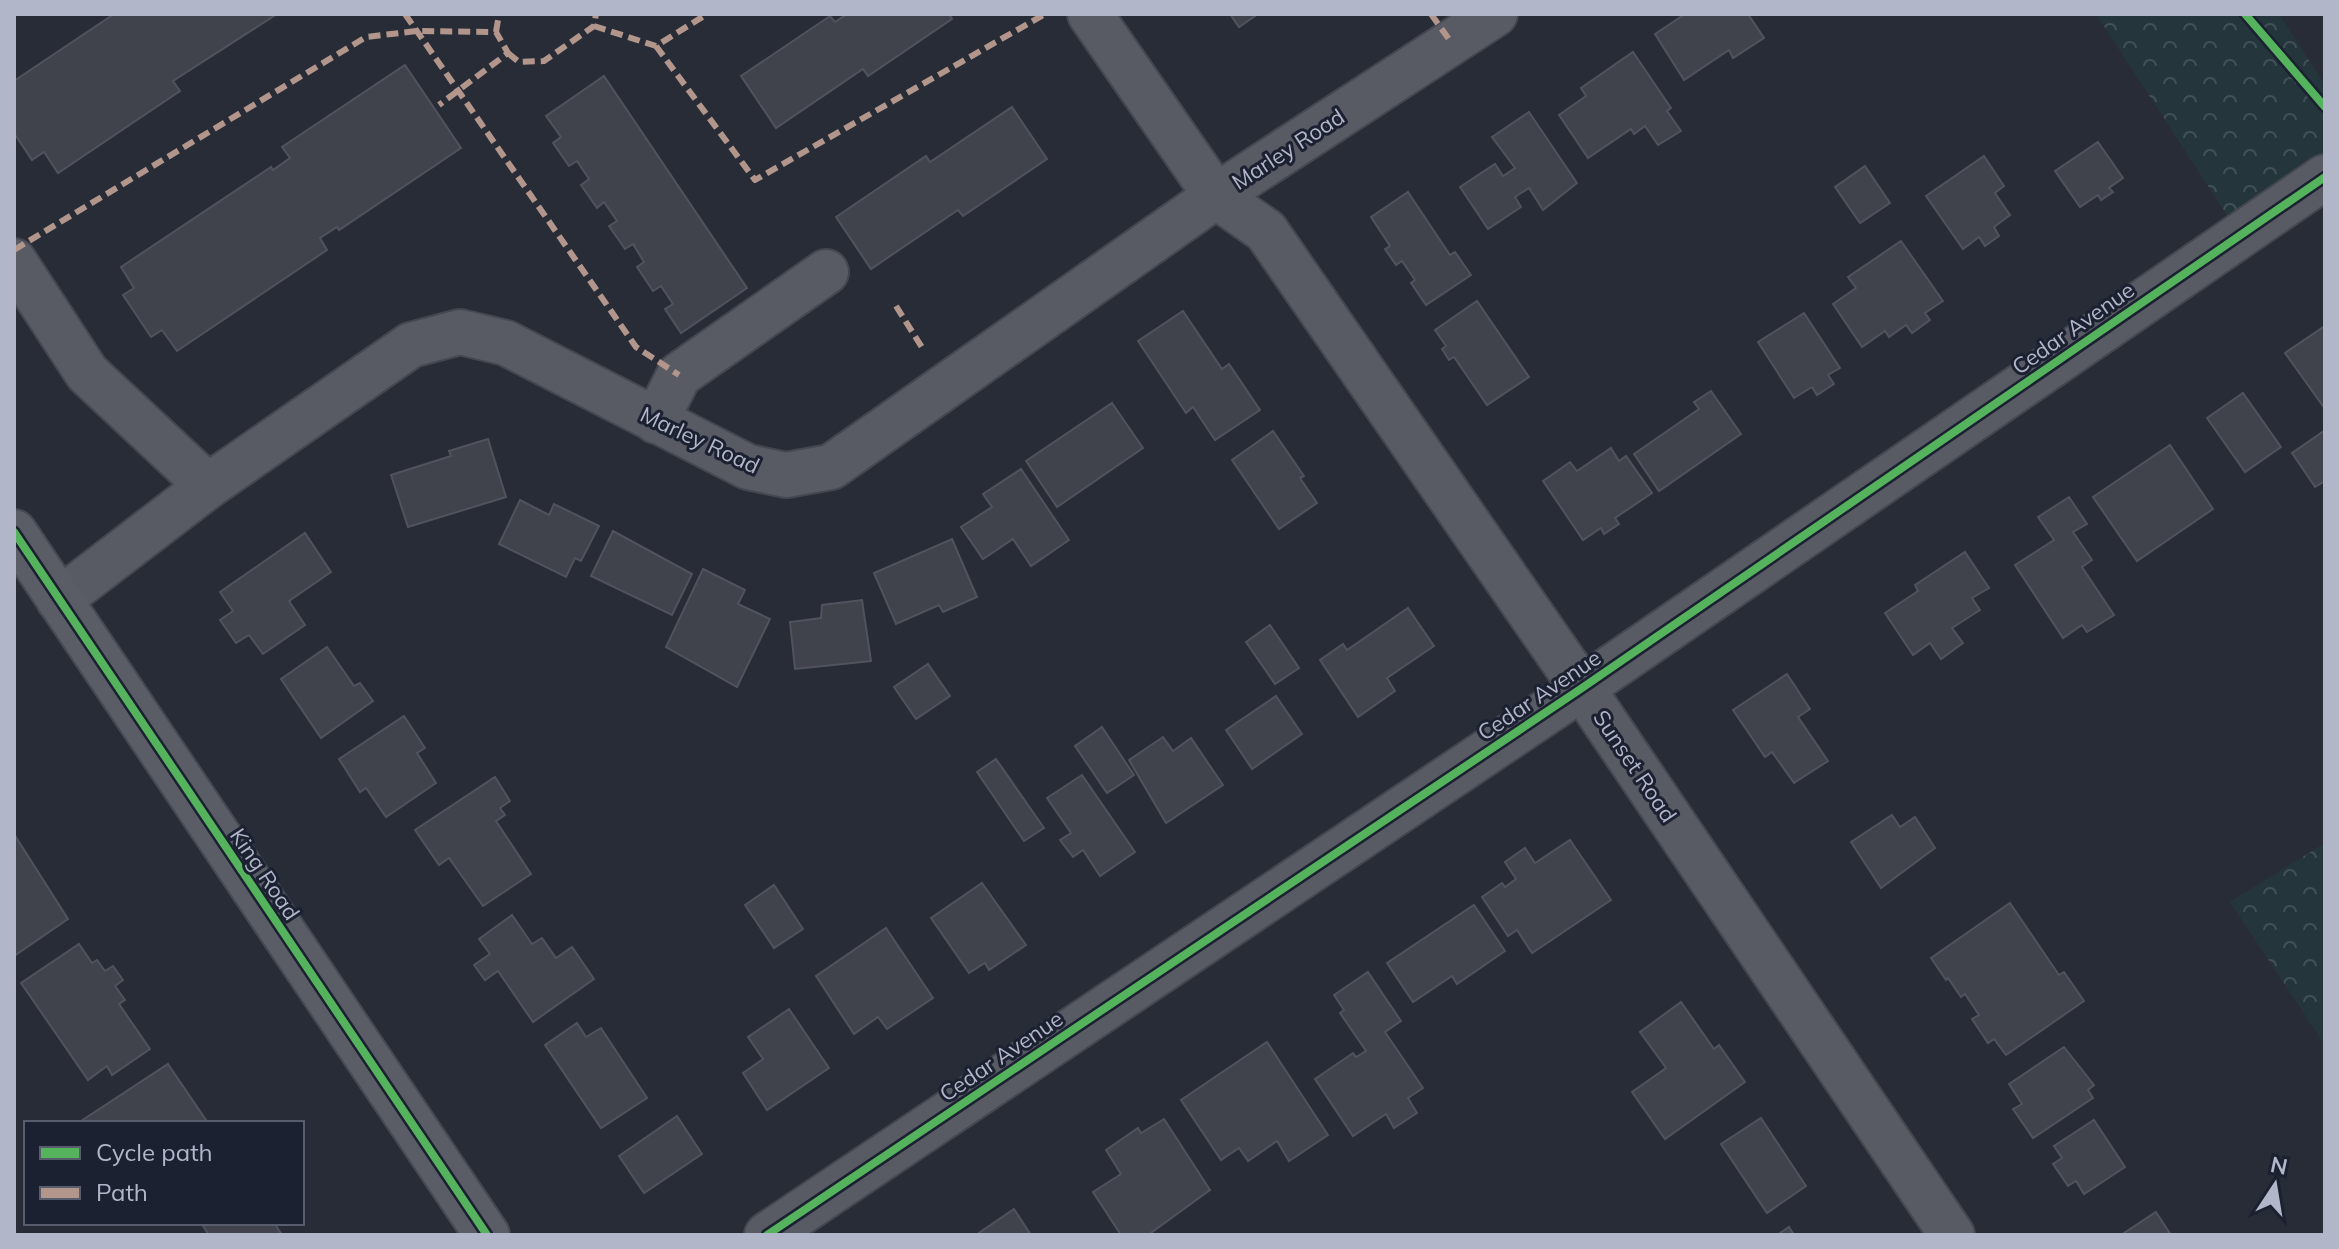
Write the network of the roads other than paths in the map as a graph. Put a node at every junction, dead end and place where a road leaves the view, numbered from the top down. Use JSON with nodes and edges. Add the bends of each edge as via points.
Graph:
{"nodes":[{"id":1,"x":1090,"y":14,"type":"edge"},
{"id":2,"x":1495,"y":14,"type":"edge"},
{"id":3,"x":2325,"y":177,"type":"edge"},
{"id":4,"x":1216,"y":196,"type":"junction"},
{"id":5,"x":14,"y":261,"type":"edge"},
{"id":6,"x":826,"y":272,"type":"dead end"},
{"id":7,"x":656,"y":421,"type":"junction"},
{"id":8,"x":208,"y":486,"type":"junction"},
{"id":9,"x":14,"y":532,"type":"edge"},
{"id":10,"x":59,"y":600,"type":"junction"},
{"id":11,"x":1582,"y":688,"type":"junction"},
{"id":12,"x":487,"y":1235,"type":"edge"},
{"id":13,"x":767,"y":1235,"type":"edge"},
{"id":14,"x":1952,"y":1235,"type":"edge"}],
"edges":[{"from":1,"to":4,"type":"street"},
{"from":2,"to":4,"type":"street","name":"Marley Road"},
{"from":3,"to":11,"type":"street","name":"Cedar Avenue"},
{"from":4,"to":7,"type":"street","name":"Marley Road","via":[[831,467],[786,475],[748,467]]},
{"from":4,"to":11,"type":"street","name":"Sunset Road","via":[[1266,231]]},
{"from":5,"to":8,"type":"street","via":[[87,373]]},
{"from":6,"to":7,"type":"street","via":[[679,375]]},
{"from":7,"to":8,"type":"street","name":"Marley Road","via":[[506,343],[460,332],[411,345]]},
{"from":8,"to":10,"type":"street","name":"Marley Road"},
{"from":9,"to":10,"type":"main road","name":"King Road"},
{"from":10,"to":12,"type":"main road","name":"King Road"},
{"from":11,"to":13,"type":"street","name":"Cedar Avenue"},
{"from":11,"to":14,"type":"street","name":"Sunset Road"}]}
